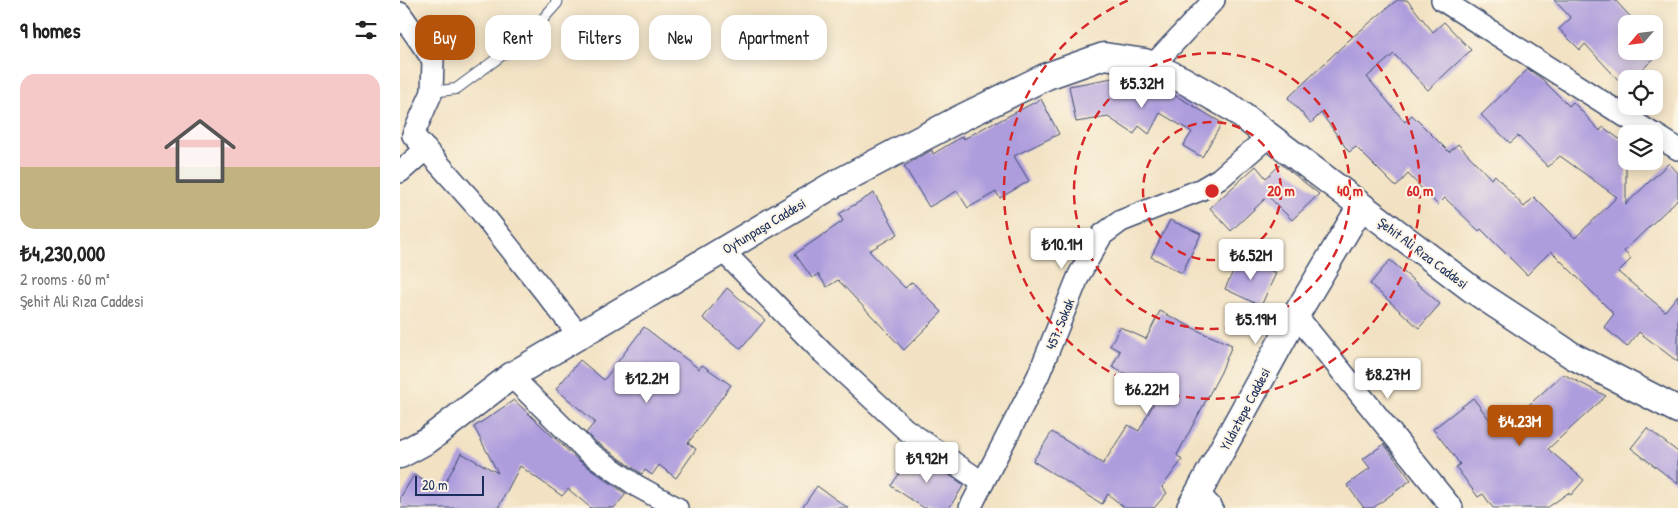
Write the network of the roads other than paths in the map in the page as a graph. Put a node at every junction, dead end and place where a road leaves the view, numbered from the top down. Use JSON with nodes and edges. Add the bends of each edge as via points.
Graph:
{"nodes":[{"id":1,"x":556,"y":0,"type":"edge"},
{"id":2,"x":1214,"y":0,"type":"edge"},
{"id":3,"x":1442,"y":0,"type":"edge"},
{"id":4,"x":400,"y":13,"type":"edge"},
{"id":5,"x":1153,"y":65,"type":"junction"},
{"id":6,"x":432,"y":92,"type":"junction"},
{"id":7,"x":1639,"y":125,"type":"edge"},
{"id":8,"x":1269,"y":136,"type":"junction"},
{"id":9,"x":413,"y":140,"type":"edge"},
{"id":10,"x":1663,"y":140,"type":"edge"},
{"id":11,"x":1678,"y":149,"type":"edge"},
{"id":12,"x":400,"y":172,"type":"edge"},
{"id":13,"x":1360,"y":206,"type":"junction"},
{"id":14,"x":723,"y":251,"type":"junction"},
{"id":15,"x":1296,"y":315,"type":"junction"},
{"id":16,"x":579,"y":336,"type":"junction"},
{"id":17,"x":511,"y":376,"type":"junction"},
{"id":18,"x":1678,"y":410,"type":"edge"},
{"id":19,"x":400,"y":455,"type":"edge"},
{"id":20,"x":983,"y":483,"type":"junction"},
{"id":21,"x":1200,"y":503,"type":"edge"},
{"id":22,"x":678,"y":508,"type":"edge"},
{"id":23,"x":970,"y":508,"type":"edge"},
{"id":24,"x":1452,"y":508,"type":"edge"}],
"edges":[{"from":1,"to":6,"type":"lane","via":[[557,3],[528,36],[456,89]]},
{"from":2,"to":5,"type":"street"},
{"from":3,"to":7,"type":"street"},
{"from":4,"to":6,"type":"street","via":[[433,60]]},
{"from":5,"to":8,"type":"street","name":"Şehit Ali Rıza Caddesi","via":[[1232,108]]},
{"from":5,"to":14,"type":"street","name":"Oytunpaşa Caddesi","via":[[1104,56],[1047,76],[833,185]]},
{"from":6,"to":9,"type":"street"},
{"from":8,"to":13,"type":"street","name":"Şehit Ali Rıza Caddesi"},
{"from":8,"to":20,"type":"street","name":"457. Sokak","via":[[1219,179],[1200,190],[1121,221],[1102,235],[1079,275],[1038,376]]},
{"from":9,"to":12,"type":"street"},
{"from":9,"to":16,"type":"street","via":[[478,208]]},
{"from":10,"to":11,"type":"street"},
{"from":13,"to":15,"type":"street","name":"Yıldıztepe Caddesi"},
{"from":13,"to":18,"type":"street","name":"Şehit Ali Rıza Caddesi","via":[[1473,290],[1573,356]]},
{"from":14,"to":16,"type":"street","name":"Oytunpaşa Caddesi"},
{"from":14,"to":20,"type":"street","via":[[822,353],[905,429]]},
{"from":15,"to":21,"type":"street","name":"Yıldıztepe Caddesi"},
{"from":15,"to":24,"type":"street"},
{"from":16,"to":17,"type":"street","name":"Oytunpaşa Caddesi"},
{"from":17,"to":19,"type":"street","name":"Oytunpaşa Caddesi","via":[[428,440]]},
{"from":17,"to":22,"type":"street","via":[[587,451],[637,486]]},
{"from":20,"to":23,"type":"street","name":"457. Sokak"}]}
